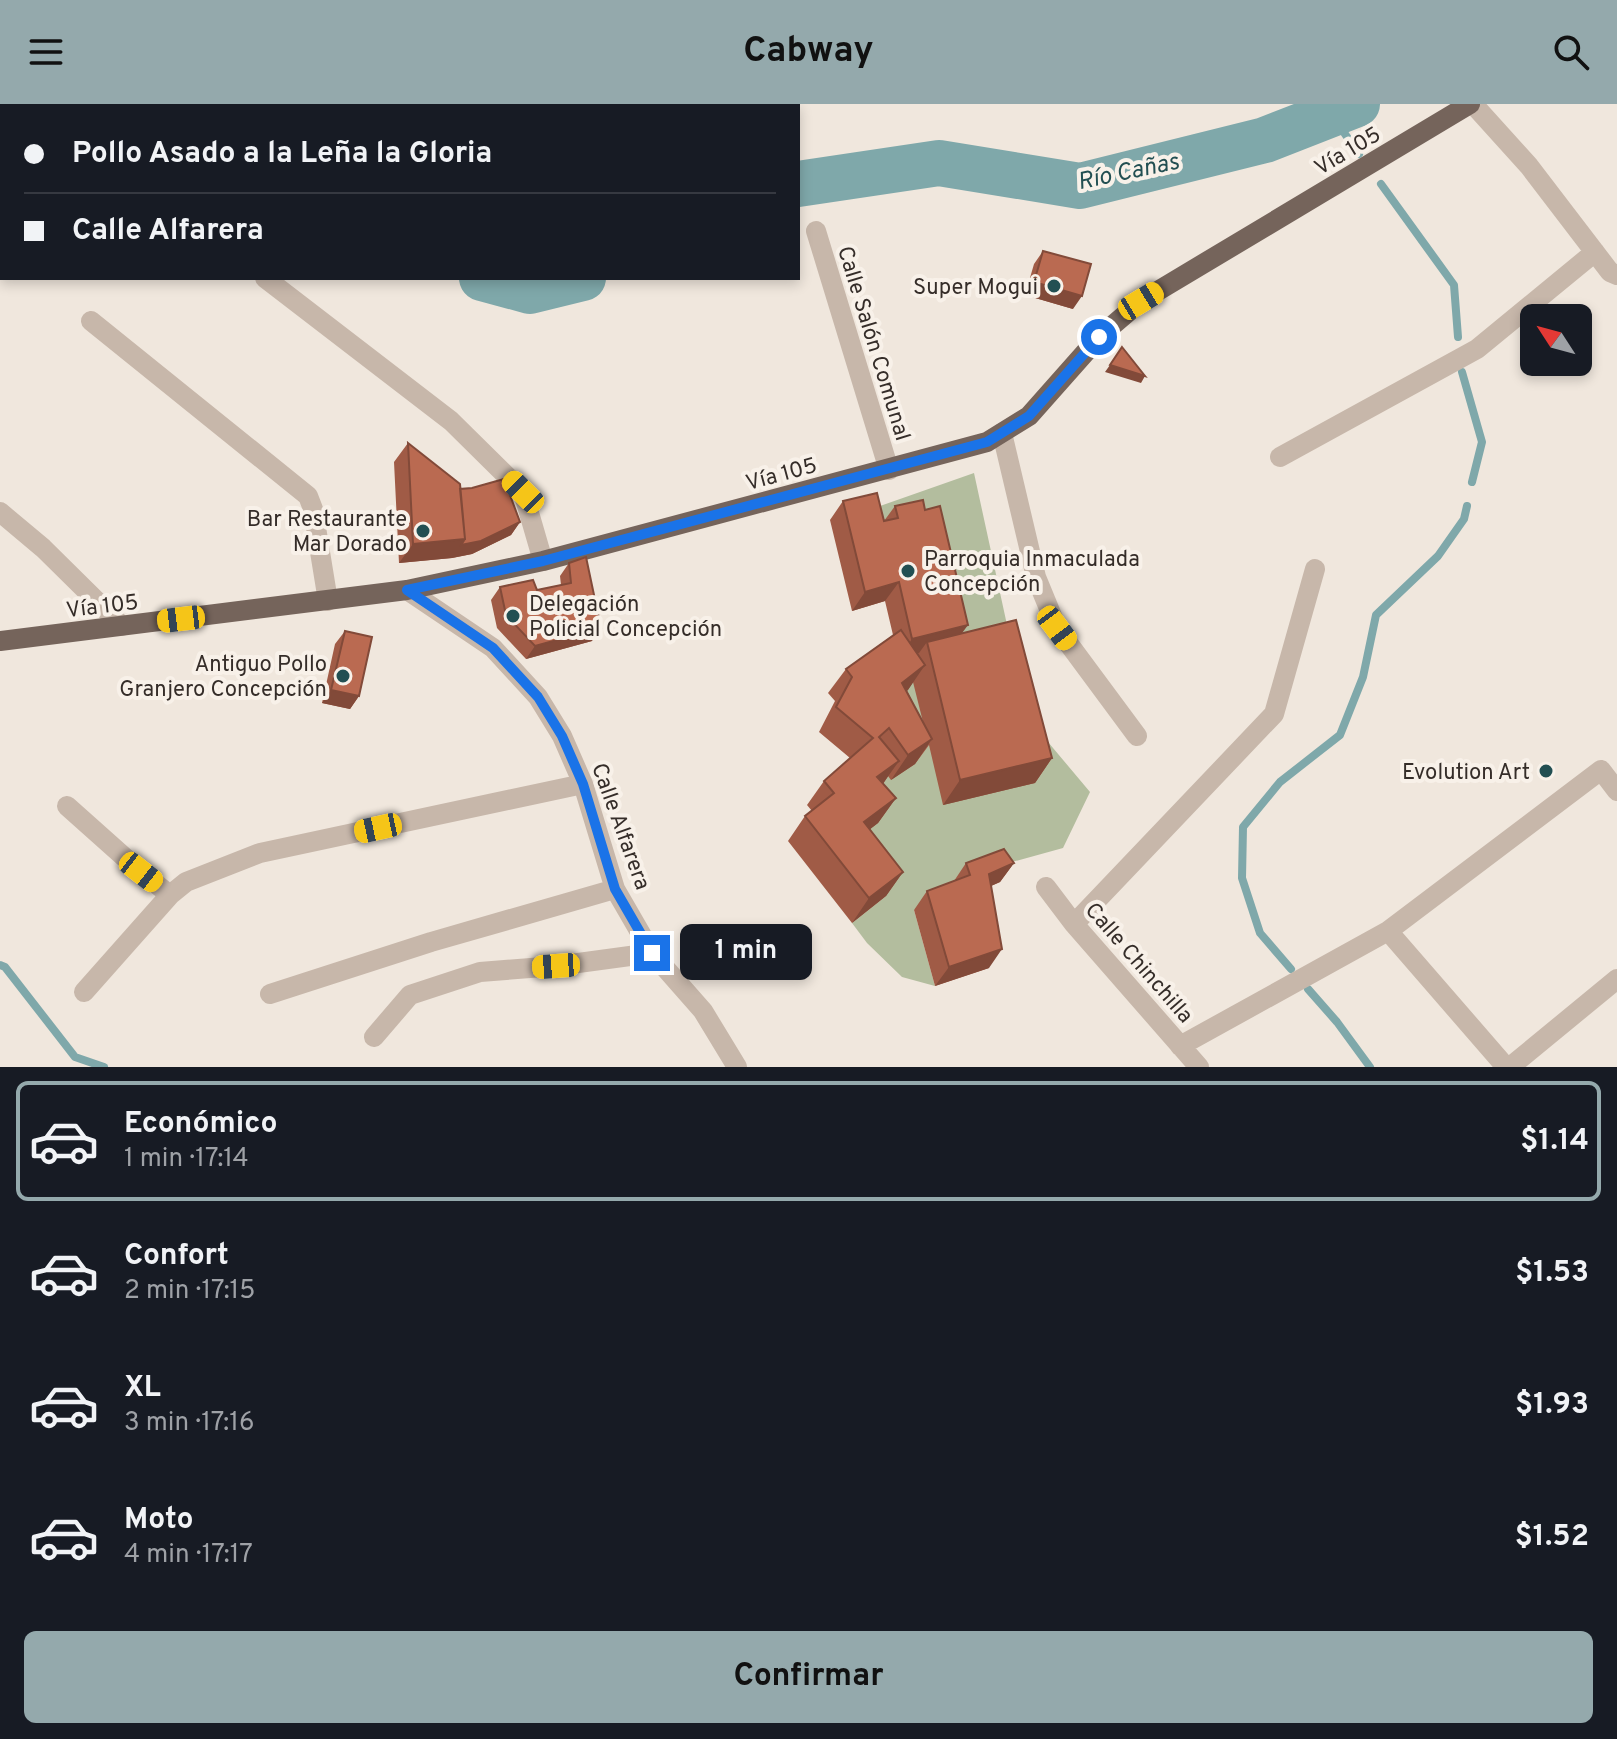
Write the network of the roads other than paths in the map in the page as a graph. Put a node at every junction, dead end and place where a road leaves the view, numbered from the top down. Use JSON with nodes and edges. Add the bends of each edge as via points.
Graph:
{"nodes":[{"id":1,"x":1472,"y":104,"type":"edge"},
{"id":2,"x":816,"y":231,"type":"dead end"},
{"id":3,"x":1595,"y":252,"type":"junction"},
{"id":4,"x":1617,"y":275,"type":"edge"},
{"id":5,"x":268,"y":280,"type":"edge"},
{"id":6,"x":91,"y":321,"type":"dead end"},
{"id":7,"x":1002,"y":433,"type":"junction"},
{"id":8,"x":1280,"y":457,"type":"dead end"},
{"id":9,"x":889,"y":470,"type":"junction"},
{"id":10,"x":0,"y":512,"type":"edge"},
{"id":11,"x":543,"y":561,"type":"junction"},
{"id":12,"x":1315,"y":569,"type":"dead end"},
{"id":13,"x":407,"y":590,"type":"junction"},
{"id":14,"x":328,"y":601,"type":"junction"},
{"id":15,"x":122,"y":626,"type":"junction"},
{"id":16,"x":0,"y":641,"type":"edge"},
{"id":17,"x":1137,"y":736,"type":"dead end"},
{"id":18,"x":583,"y":784,"type":"junction"},
{"id":19,"x":1617,"y":791,"type":"edge"},
{"id":20,"x":67,"y":806,"type":"dead end"},
{"id":21,"x":1046,"y":887,"type":"dead end"},
{"id":22,"x":615,"y":889,"type":"junction"},
{"id":23,"x":170,"y":895,"type":"junction"},
{"id":24,"x":1074,"y":924,"type":"junction"},
{"id":25,"x":1388,"y":931,"type":"junction"},
{"id":26,"x":652,"y":953,"type":"junction"},
{"id":27,"x":1617,"y":979,"type":"edge"},
{"id":28,"x":84,"y":992,"type":"dead end"},
{"id":29,"x":270,"y":994,"type":"dead end"},
{"id":30,"x":374,"y":1037,"type":"dead end"},
{"id":31,"x":1180,"y":1046,"type":"junction"},
{"id":32,"x":737,"y":1067,"type":"edge"},
{"id":33,"x":1199,"y":1067,"type":"edge"},
{"id":34,"x":1508,"y":1067,"type":"edge"}],
"edges":[{"from":1,"to":3,"type":"street","via":[[1529,166]]},
{"from":1,"to":7,"type":"main road","name":"Vía 105","via":[[1141,301],[1099,337],[1029,416]]},
{"from":2,"to":9,"type":"street","name":"Calle Salón Comunal"},
{"from":3,"to":4,"type":"street"},
{"from":3,"to":8,"type":"street","via":[[1477,349]]},
{"from":5,"to":11,"type":"street","via":[[451,421],[523,492]]},
{"from":6,"to":14,"type":"street","via":[[308,496]]},
{"from":7,"to":9,"type":"main road","name":"Vía 105"},
{"from":7,"to":17,"type":"street","via":[[1036,577],[1057,628]]},
{"from":9,"to":11,"type":"main road","name":"Vía 105"},
{"from":10,"to":15,"type":"street"},
{"from":11,"to":13,"type":"main road","name":"Vía 105"},
{"from":12,"to":24,"type":"street","via":[[1274,714]]},
{"from":13,"to":14,"type":"main road","name":"Vía 105"},
{"from":13,"to":18,"type":"street","name":"Calle Alfarera","via":[[493,648],[538,697]]},
{"from":14,"to":15,"type":"main road","name":"Vía 105"},
{"from":15,"to":16,"type":"main road","name":"Vía 105"},
{"from":18,"to":22,"type":"street","name":"Calle Alfarera"},
{"from":18,"to":23,"type":"street","via":[[260,853],[186,882]]},
{"from":19,"to":25,"type":"street","via":[[1601,770]]},
{"from":20,"to":23,"type":"street"},
{"from":21,"to":24,"type":"street","name":"Calle Chinchilla"},
{"from":22,"to":26,"type":"street","name":"Calle Alfarera"},
{"from":22,"to":29,"type":"street"},
{"from":23,"to":28,"type":"street"},
{"from":24,"to":31,"type":"street","name":"Calle Chinchilla"},
{"from":25,"to":31,"type":"street"},
{"from":25,"to":34,"type":"street"},
{"from":26,"to":30,"type":"street","via":[[480,972],[410,995]]},
{"from":26,"to":32,"type":"street","name":"Calle Alfarera","via":[[703,1011]]},
{"from":27,"to":34,"type":"street"},
{"from":31,"to":33,"type":"street","name":"Calle Chinchilla"}]}
